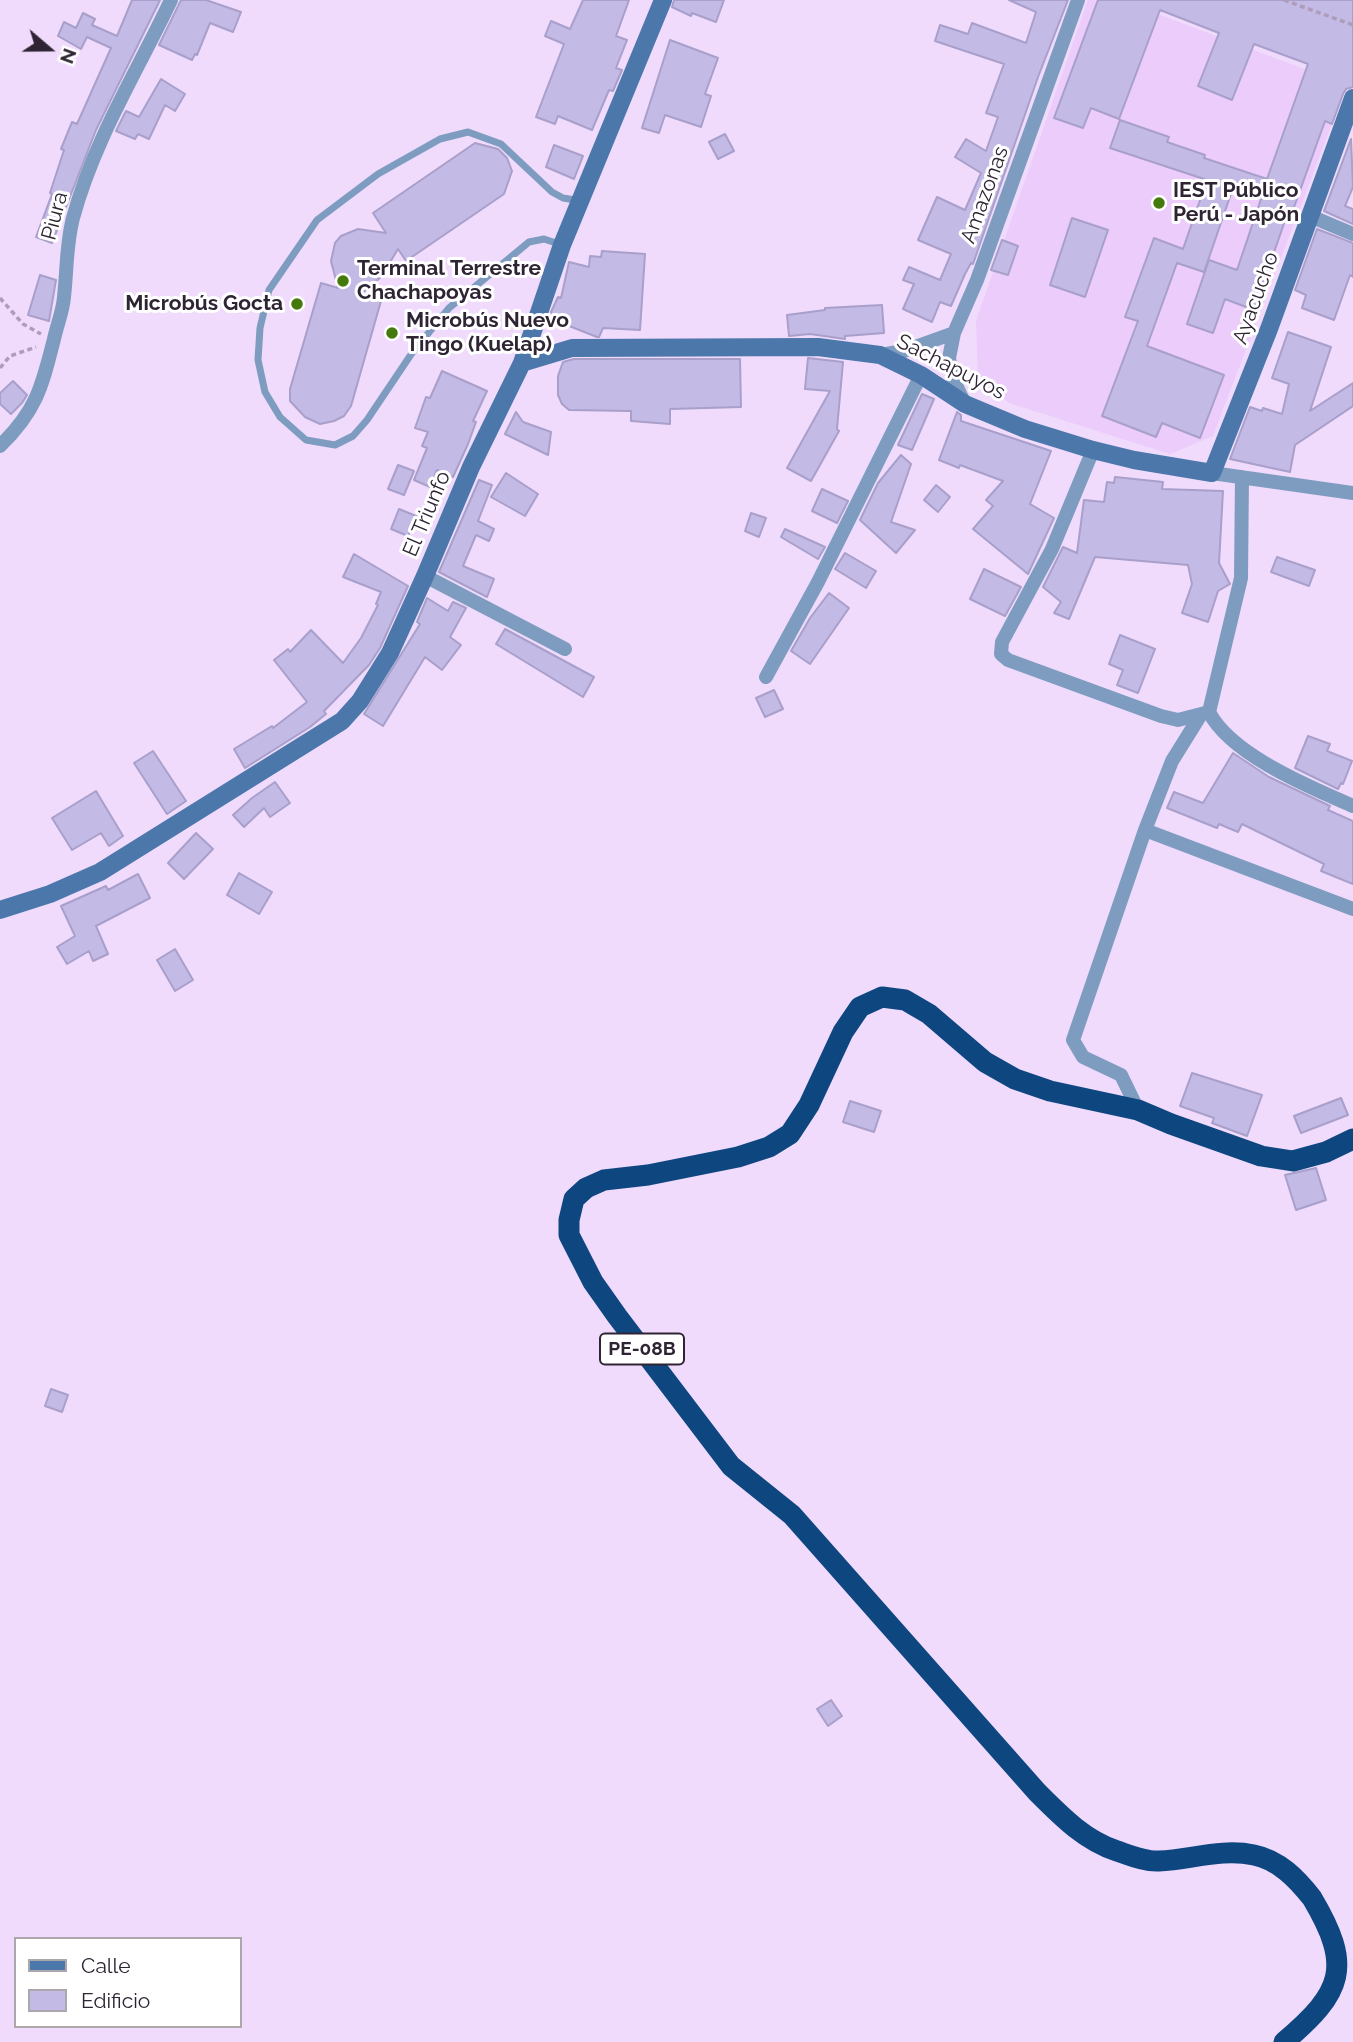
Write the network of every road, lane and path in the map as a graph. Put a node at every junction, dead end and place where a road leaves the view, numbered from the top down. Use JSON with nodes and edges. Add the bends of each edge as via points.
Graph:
{"nodes":[{"id":1,"x":171,"y":0,"type":"edge"},
{"id":2,"x":663,"y":0,"type":"edge"},
{"id":3,"x":1078,"y":0,"type":"edge"},
{"id":4,"x":1284,"y":0,"type":"edge"},
{"id":5,"x":1353,"y":25,"type":"edge"},
{"id":6,"x":1353,"y":98,"type":"edge"},
{"id":7,"x":580,"y":201,"type":"junction"},
{"id":8,"x":1310,"y":216,"type":"junction"},
{"id":9,"x":1353,"y":234,"type":"edge"},
{"id":10,"x":562,"y":245,"type":"junction"},
{"id":11,"x":0,"y":298,"type":"edge"},
{"id":12,"x":954,"y":332,"type":"junction"},
{"id":13,"x":53,"y":341,"type":"junction"},
{"id":14,"x":880,"y":355,"type":"junction"},
{"id":15,"x":522,"y":363,"type":"junction"},
{"id":16,"x":0,"y":368,"type":"edge"},
{"id":17,"x":921,"y":375,"type":"junction"},
{"id":18,"x":965,"y":404,"type":"junction"},
{"id":19,"x":0,"y":446,"type":"edge"},
{"id":20,"x":1093,"y":450,"type":"junction"},
{"id":21,"x":1212,"y":473,"type":"junction"},
{"id":22,"x":1242,"y":477,"type":"junction"},
{"id":23,"x":1353,"y":493,"type":"edge"},
{"id":24,"x":425,"y":576,"type":"junction"},
{"id":25,"x":565,"y":649,"type":"dead end"},
{"id":26,"x":766,"y":677,"type":"dead end"},
{"id":27,"x":1208,"y":716,"type":"junction"},
{"id":28,"x":1353,"y":806,"type":"edge"},
{"id":29,"x":1145,"y":830,"type":"junction"},
{"id":30,"x":1353,"y":909,"type":"edge"},
{"id":31,"x":0,"y":910,"type":"edge"},
{"id":32,"x":1138,"y":1110,"type":"junction"},
{"id":33,"x":1353,"y":1139,"type":"edge"},
{"id":34,"x":1284,"y":2042,"type":"edge"}],
"edges":[{"from":1,"to":13,"type":"street","name":"Piura","via":[[93,160],[73,218],[64,300]]},
{"from":2,"to":7,"type":"main road","name":"El Triunfo"},
{"from":3,"to":12,"type":"street","name":"Amazonas"},
{"from":4,"to":5,"type":"path"},
{"from":6,"to":8,"type":"main road","name":"Ayacucho"},
{"from":7,"to":10,"type":"main road","name":"El Triunfo"},
{"from":7,"to":10,"type":"lane","via":[[552,192],[500,144],[468,132],[440,139],[378,174],[317,220],[269,290],[258,360],[265,392],[281,417],[306,440],[335,445],[353,436],[367,420],[449,308],[529,242],[544,239]]},
{"from":8,"to":9,"type":"street"},
{"from":8,"to":21,"type":"main road","name":"Ayacucho"},
{"from":10,"to":15,"type":"main road","name":"El Triunfo"},
{"from":11,"to":13,"type":"path","via":[[23,324]]},
{"from":12,"to":14,"type":"street"},
{"from":12,"to":18,"type":"street","name":"Amazonas","via":[[949,358]]},
{"from":13,"to":16,"type":"path","via":[[10,356]]},
{"from":13,"to":19,"type":"street","name":"Piura","via":[[42,387]]},
{"from":14,"to":15,"type":"main road","name":"Sachapuyos","via":[[818,347],[572,348]]},
{"from":14,"to":17,"type":"main road","name":"Sachapuyos"},
{"from":15,"to":24,"type":"main road","name":"El Triunfo"},
{"from":17,"to":18,"type":"main road","name":"Sachapuyos"},
{"from":17,"to":26,"type":"street"},
{"from":18,"to":20,"type":"main road","name":"Sachapuyos"},
{"from":20,"to":21,"type":"main road","name":"Sachapuyos"},
{"from":20,"to":27,"type":"street","via":[[1052,549],[1002,642],[1001,654],[1161,716],[1178,720]]},
{"from":21,"to":22,"type":"street","name":"Sachapuyos"},
{"from":22,"to":23,"type":"street","name":"Sachapuyos"},
{"from":22,"to":27,"type":"street","via":[[1241,578]]},
{"from":24,"to":25,"type":"street"},
{"from":24,"to":31,"type":"main road","name":"El Triunfo","via":[[390,653],[342,721],[100,873]]},
{"from":27,"to":28,"type":"street","via":[[1254,755],[1292,779]]},
{"from":27,"to":29,"type":"street","via":[[1172,761]]},
{"from":29,"to":30,"type":"street"},
{"from":29,"to":32,"type":"street","via":[[1073,1040],[1083,1057],[1121,1075]]},
{"from":32,"to":33,"type":"highway","number":"PE-08B","via":[[1261,1156],[1293,1161]]},
{"from":32,"to":34,"type":"highway","number":"PE-08B","via":[[1015,1079],[985,1062],[929,1014],[905,1000],[882,997],[860,1007],[843,1032],[790,1134],[738,1157],[604,1180],[586,1188],[574,1199],[569,1235],[593,1282],[731,1466],[792,1515],[1067,1821],[1088,1839],[1156,1862],[1220,1853],[1256,1855],[1303,1886],[1337,1933],[1343,1969],[1330,1999]]}]}
